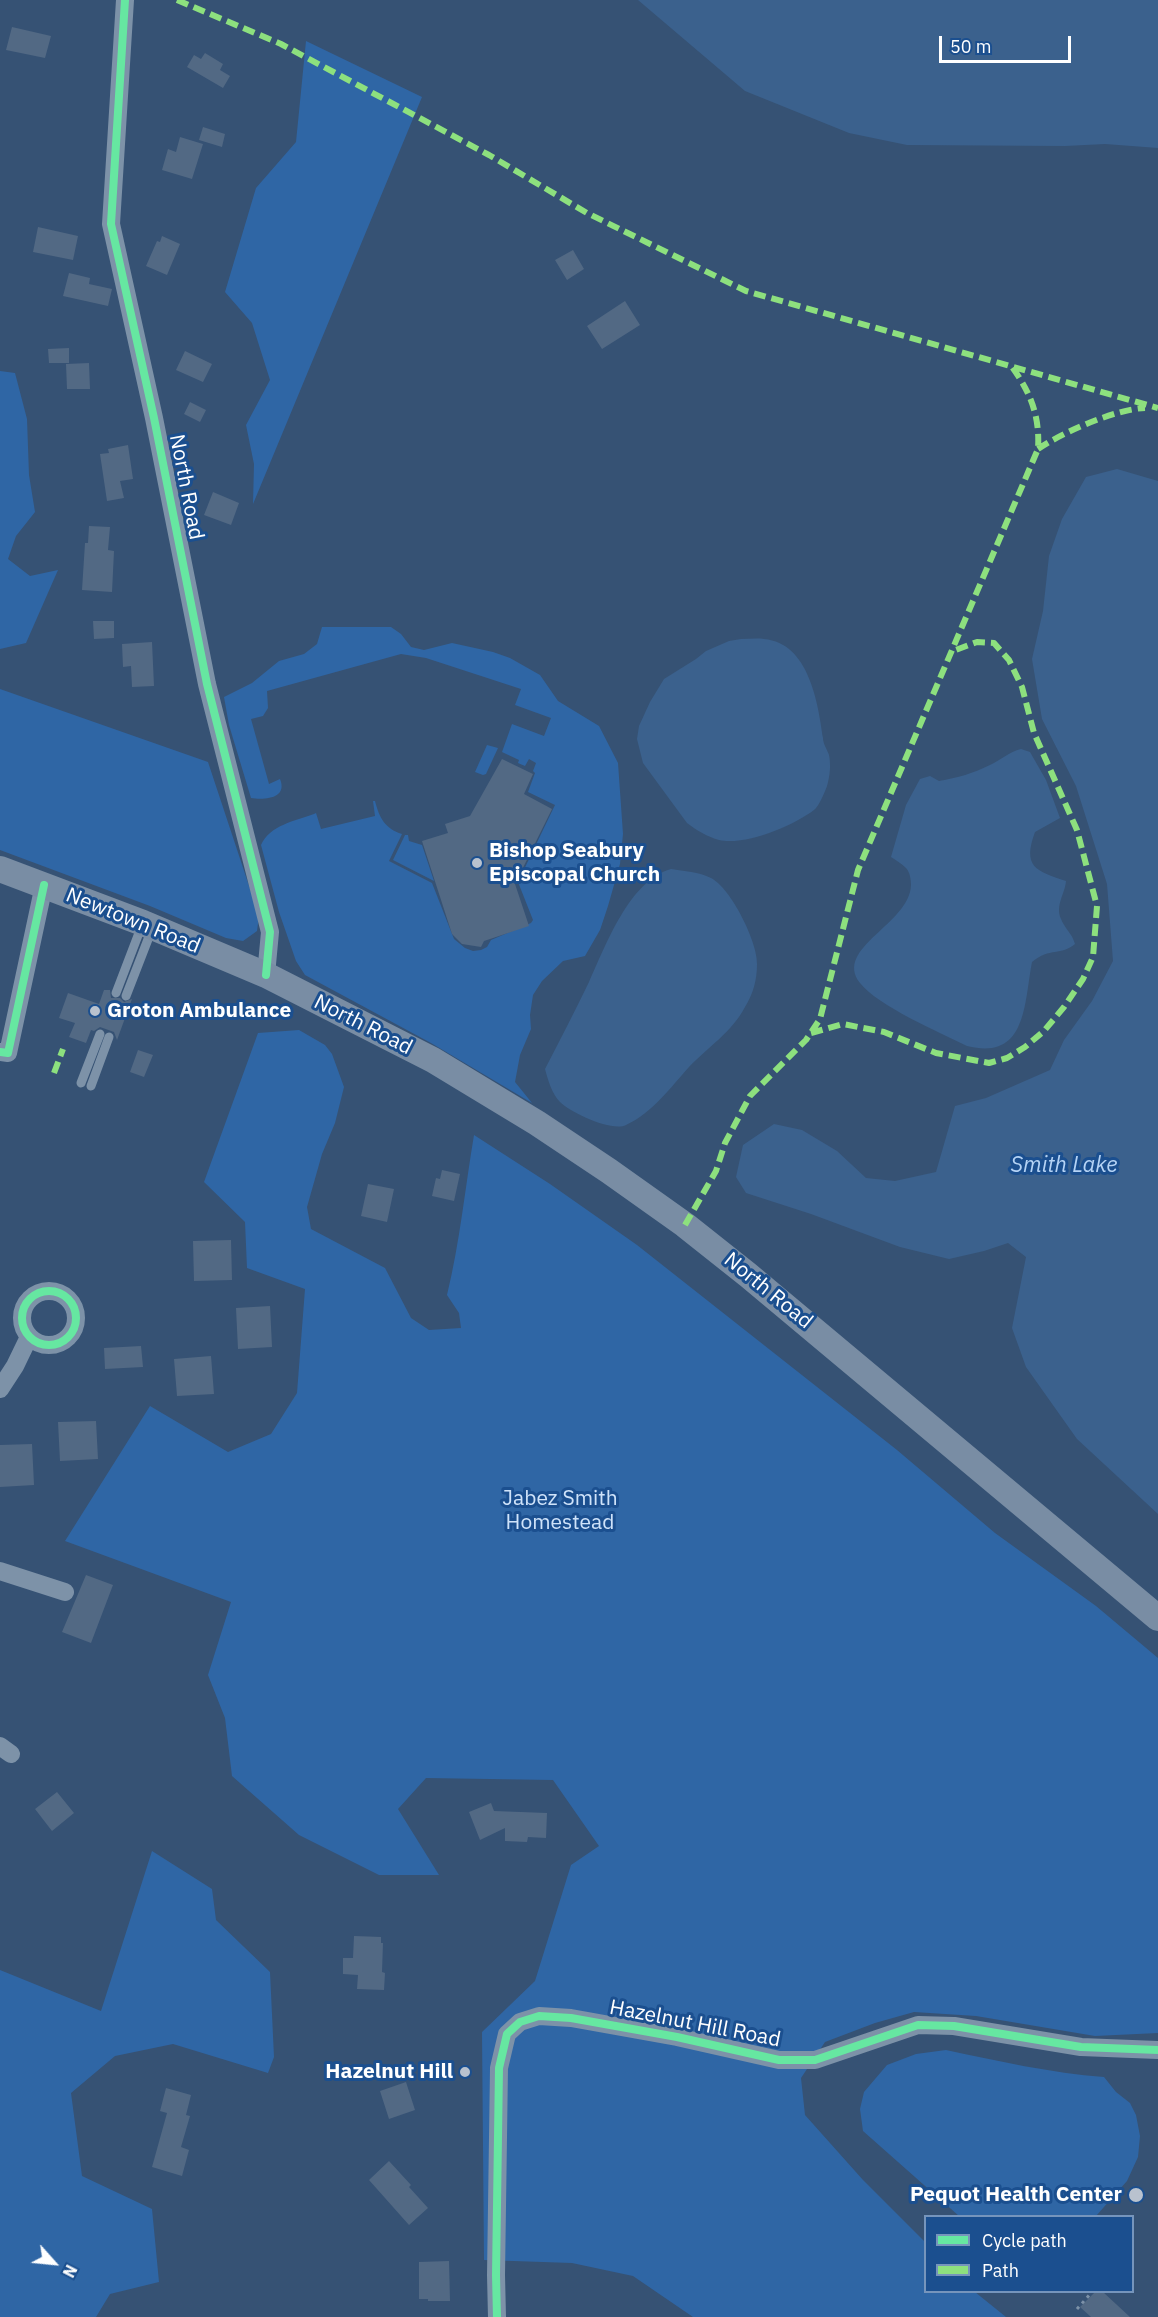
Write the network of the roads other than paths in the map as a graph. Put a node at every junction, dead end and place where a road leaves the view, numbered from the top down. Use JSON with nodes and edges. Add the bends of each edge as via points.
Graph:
{"nodes":[{"id":1,"x":125,"y":0,"type":"edge"},
{"id":2,"x":0,"y":869,"type":"edge"},
{"id":3,"x":44,"y":885,"type":"junction"},
{"id":4,"x":148,"y":925,"type":"junction"},
{"id":5,"x":266,"y":975,"type":"junction"},
{"id":6,"x":121,"y":994,"type":"dead end"},
{"id":7,"x":0,"y":1052,"type":"edge"},
{"id":8,"x":81,"y":1083,"type":"dead end"},
{"id":9,"x":91,"y":1086,"type":"dead end"},
{"id":10,"x":29,"y":1337,"type":"dead end"},
{"id":11,"x":0,"y":1389,"type":"edge"},
{"id":12,"x":0,"y":1571,"type":"edge"},
{"id":13,"x":65,"y":1592,"type":"dead end"},
{"id":14,"x":1158,"y":1617,"type":"edge"},
{"id":15,"x":1158,"y":2050,"type":"edge"},
{"id":16,"x":497,"y":2317,"type":"edge"}],
"edges":[{"from":1,"to":5,"type":"street","name":"North Road","via":[[111,224],[207,684],[270,932]]},
{"from":2,"to":3,"type":"main road","name":"Newtown Road"},
{"from":3,"to":4,"type":"main road","name":"Newtown Road"},
{"from":3,"to":7,"type":"street","via":[[8,1053]]},
{"from":4,"to":5,"type":"main road","name":"Newtown Road"},
{"from":4,"to":6,"type":"lane"},
{"from":5,"to":14,"type":"main road","name":"North Road","via":[[432,1060],[495,1097],[685,1225]]},
{"from":8,"to":9,"type":"lane","via":[[105,1035]]},
{"from":10,"to":11,"type":"street"},
{"from":12,"to":13,"type":"street"},
{"from":15,"to":16,"type":"street","name":"Hazelnut Hill Road","via":[[1081,2047],[954,2026],[918,2025],[815,2060],[779,2060],[572,2018],[539,2016],[520,2022],[507,2034],[499,2067]]}]}
